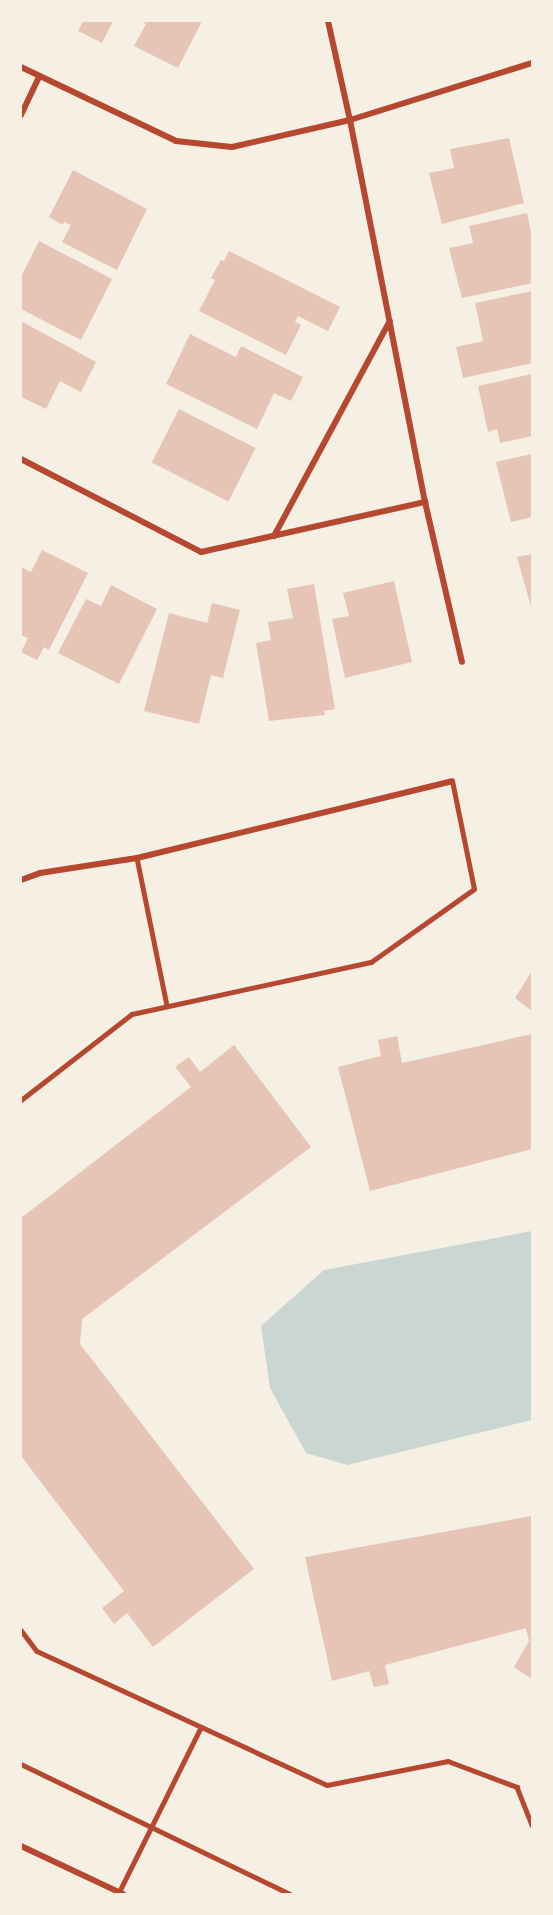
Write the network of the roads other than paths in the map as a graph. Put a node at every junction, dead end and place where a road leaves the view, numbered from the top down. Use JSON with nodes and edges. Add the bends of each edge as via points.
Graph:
{"nodes":[{"id":1,"x":328,"y":21,"type":"edge"},
{"id":2,"x":532,"y":63,"type":"edge"},
{"id":3,"x":21,"y":67,"type":"edge"},
{"id":4,"x":39,"y":77,"type":"junction"},
{"id":5,"x":21,"y":115,"type":"edge"},
{"id":6,"x":350,"y":120,"type":"junction"},
{"id":7,"x":390,"y":321,"type":"junction"},
{"id":8,"x":21,"y":459,"type":"edge"},
{"id":9,"x":425,"y":502,"type":"junction"},
{"id":10,"x":274,"y":536,"type":"junction"},
{"id":11,"x":462,"y":662,"type":"dead end"},
{"id":12,"x":452,"y":781,"type":"joint"},
{"id":13,"x":137,"y":858,"type":"junction"},
{"id":14,"x":21,"y":880,"type":"edge"},
{"id":15,"x":167,"y":1006,"type":"junction"},
{"id":16,"x":21,"y":1100,"type":"edge"},
{"id":17,"x":21,"y":1630,"type":"edge"},
{"id":18,"x":201,"y":1726,"type":"junction"},
{"id":19,"x":21,"y":1764,"type":"edge"},
{"id":20,"x":532,"y":1825,"type":"edge"},
{"id":21,"x":151,"y":1829,"type":"junction"},
{"id":22,"x":21,"y":1846,"type":"edge"},
{"id":23,"x":121,"y":1893,"type":"edge"},
{"id":24,"x":290,"y":1894,"type":"edge"}],
"edges":[{"from":1,"to":6,"type":"street"},
{"from":2,"to":6,"type":"street"},
{"from":3,"to":4,"type":"street"},
{"from":4,"to":5,"type":"street"},
{"from":4,"to":6,"type":"street","via":[[176,141],[232,147]]},
{"from":6,"to":7,"type":"street"},
{"from":7,"to":9,"type":"street"},
{"from":7,"to":10,"type":"street"},
{"from":8,"to":10,"type":"street","via":[[201,552]]},
{"from":9,"to":10,"type":"street"},
{"from":9,"to":11,"type":"street"},
{"from":12,"to":13,"type":"street"},
{"from":12,"to":15,"type":"lane","via":[[474,889],[371,962]]},
{"from":13,"to":14,"type":"street","via":[[40,873]]},
{"from":13,"to":15,"type":"lane"},
{"from":15,"to":16,"type":"lane","via":[[132,1014]]},
{"from":17,"to":18,"type":"lane","via":[[37,1651]]},
{"from":18,"to":20,"type":"lane","via":[[327,1785],[448,1761],[517,1787]]},
{"from":18,"to":21,"type":"lane"},
{"from":19,"to":21,"type":"lane"},
{"from":21,"to":23,"type":"lane"},
{"from":21,"to":24,"type":"lane"},
{"from":22,"to":23,"type":"street"}]}
